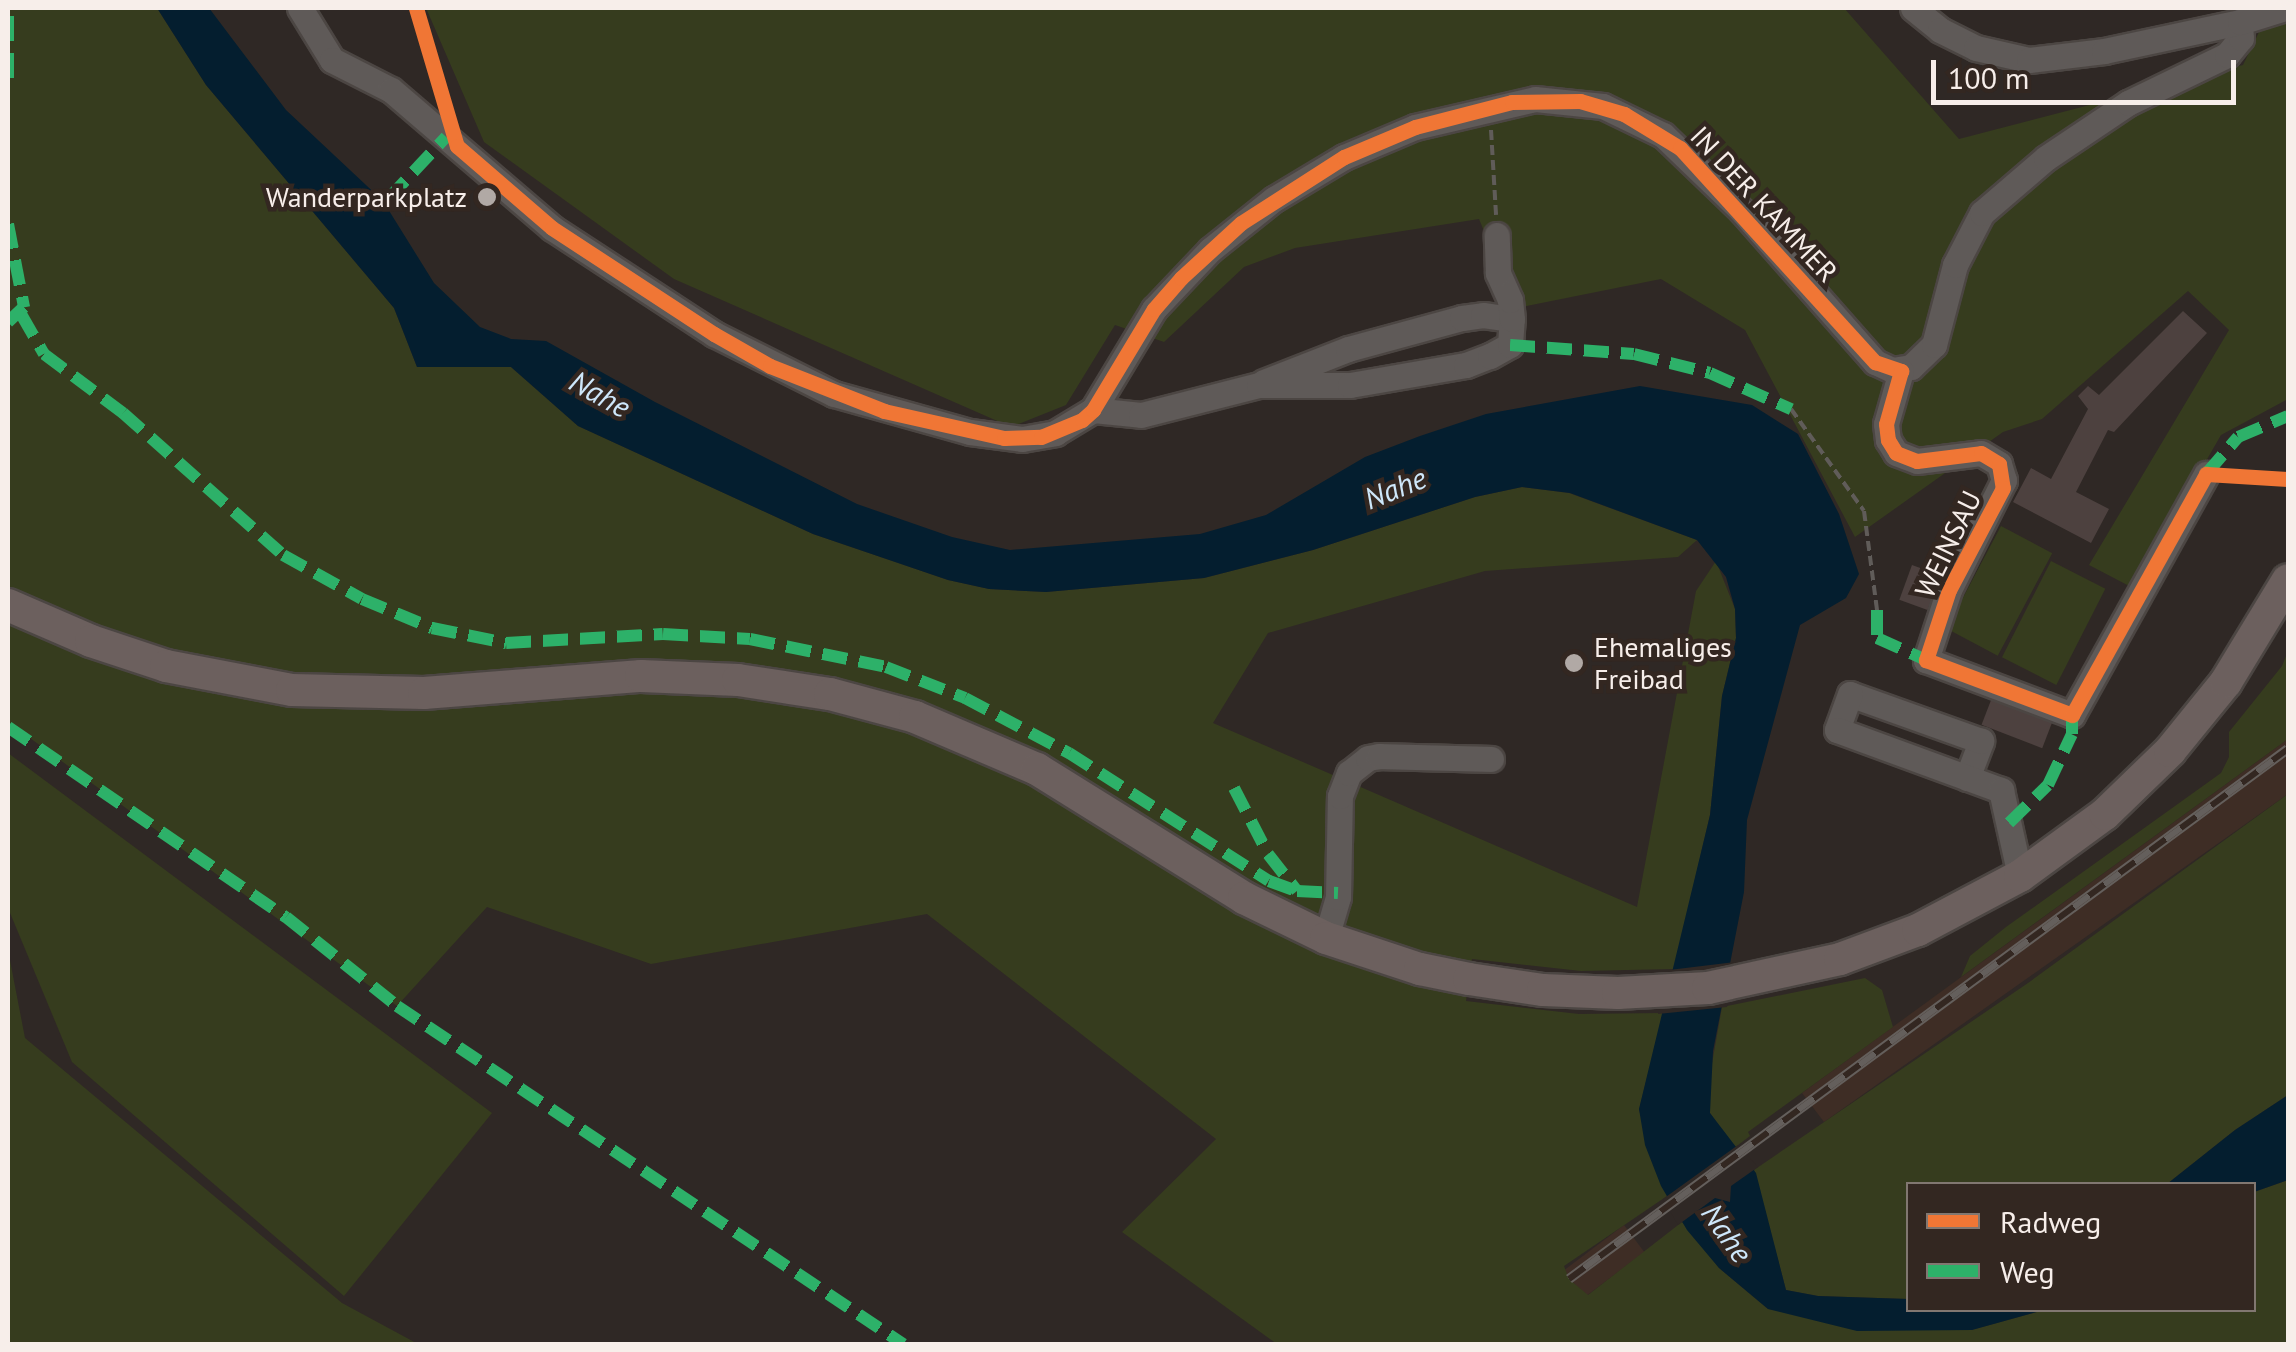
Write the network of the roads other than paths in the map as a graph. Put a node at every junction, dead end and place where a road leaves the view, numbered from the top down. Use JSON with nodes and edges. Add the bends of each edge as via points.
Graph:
{"nodes":[{"id":1,"x":300,"y":8,"type":"edge"},
{"id":2,"x":1912,"y":8,"type":"edge"},
{"id":3,"x":2284,"y":8,"type":"edge"},
{"id":4,"x":2240,"y":22,"type":"junction"},
{"id":5,"x":1497,"y":235,"type":"road end"},
{"id":6,"x":1512,"y":319,"type":"junction"},
{"id":7,"x":1901,"y":370,"type":"junction"},
{"id":8,"x":1259,"y":384,"type":"junction"},
{"id":9,"x":1093,"y":410,"type":"junction"},
{"id":10,"x":2206,"y":474,"type":"dead end"},
{"id":11,"x":2288,"y":580,"type":"edge"},
{"id":12,"x":8,"y":605,"type":"edge"},
{"id":13,"x":1491,"y":759,"type":"dead end"},
{"id":14,"x":1967,"y":778,"type":"junction"},
{"id":15,"x":2020,"y":876,"type":"junction"},
{"id":16,"x":1326,"y":938,"type":"junction"}],
"edges":[{"from":1,"to":9,"type":"street","via":[[332,60],[390,90],[552,228],[770,366],[884,411],[1004,438],[1055,433]]},
{"from":2,"to":4,"type":"street","via":[[1976,48],[2029,60]]},
{"from":3,"to":4,"type":"street"},
{"from":4,"to":7,"type":"street","via":[[2241,38],[2227,55],[2128,103],[2046,158],[1982,213],[1955,265],[1934,345],[1920,362]]},
{"from":5,"to":6,"type":"street","via":[[1498,273]]},
{"from":6,"to":8,"type":"street","via":[[1462,318],[1348,349]]},
{"from":6,"to":8,"type":"street","via":[[1510,345],[1466,365],[1350,385]]},
{"from":7,"to":9,"type":"street","name":"IN DER KAMMER","via":[[1875,362],[1663,134],[1580,101],[1534,99],[1415,127],[1344,157],[1241,223],[1154,309]]},
{"from":7,"to":10,"type":"street","name":"WEINSAU","via":[[1886,432],[1896,452],[1918,460],[1981,453],[1999,464],[2004,480],[1948,590],[1926,660],[2072,715]]},
{"from":8,"to":9,"type":"street","via":[[1141,415]]},
{"from":11,"to":15,"type":"main road","via":[[2254,640],[2170,752],[2105,814]]},
{"from":12,"to":16,"type":"main road","via":[[166,666],[292,690],[424,693],[690,676],[872,704],[1037,769],[1244,898]]},
{"from":13,"to":16,"type":"street","via":[[1379,756],[1349,774],[1340,796],[1338,897]]},
{"from":14,"to":14,"type":"street","via":[[1837,730],[1850,694],[1981,741]]},
{"from":14,"to":15,"type":"street","via":[[2001,790]]},
{"from":15,"to":16,"type":"main road","via":[[1918,930],[1840,959],[1753,981],[1663,992],[1580,993],[1469,979]]}]}
